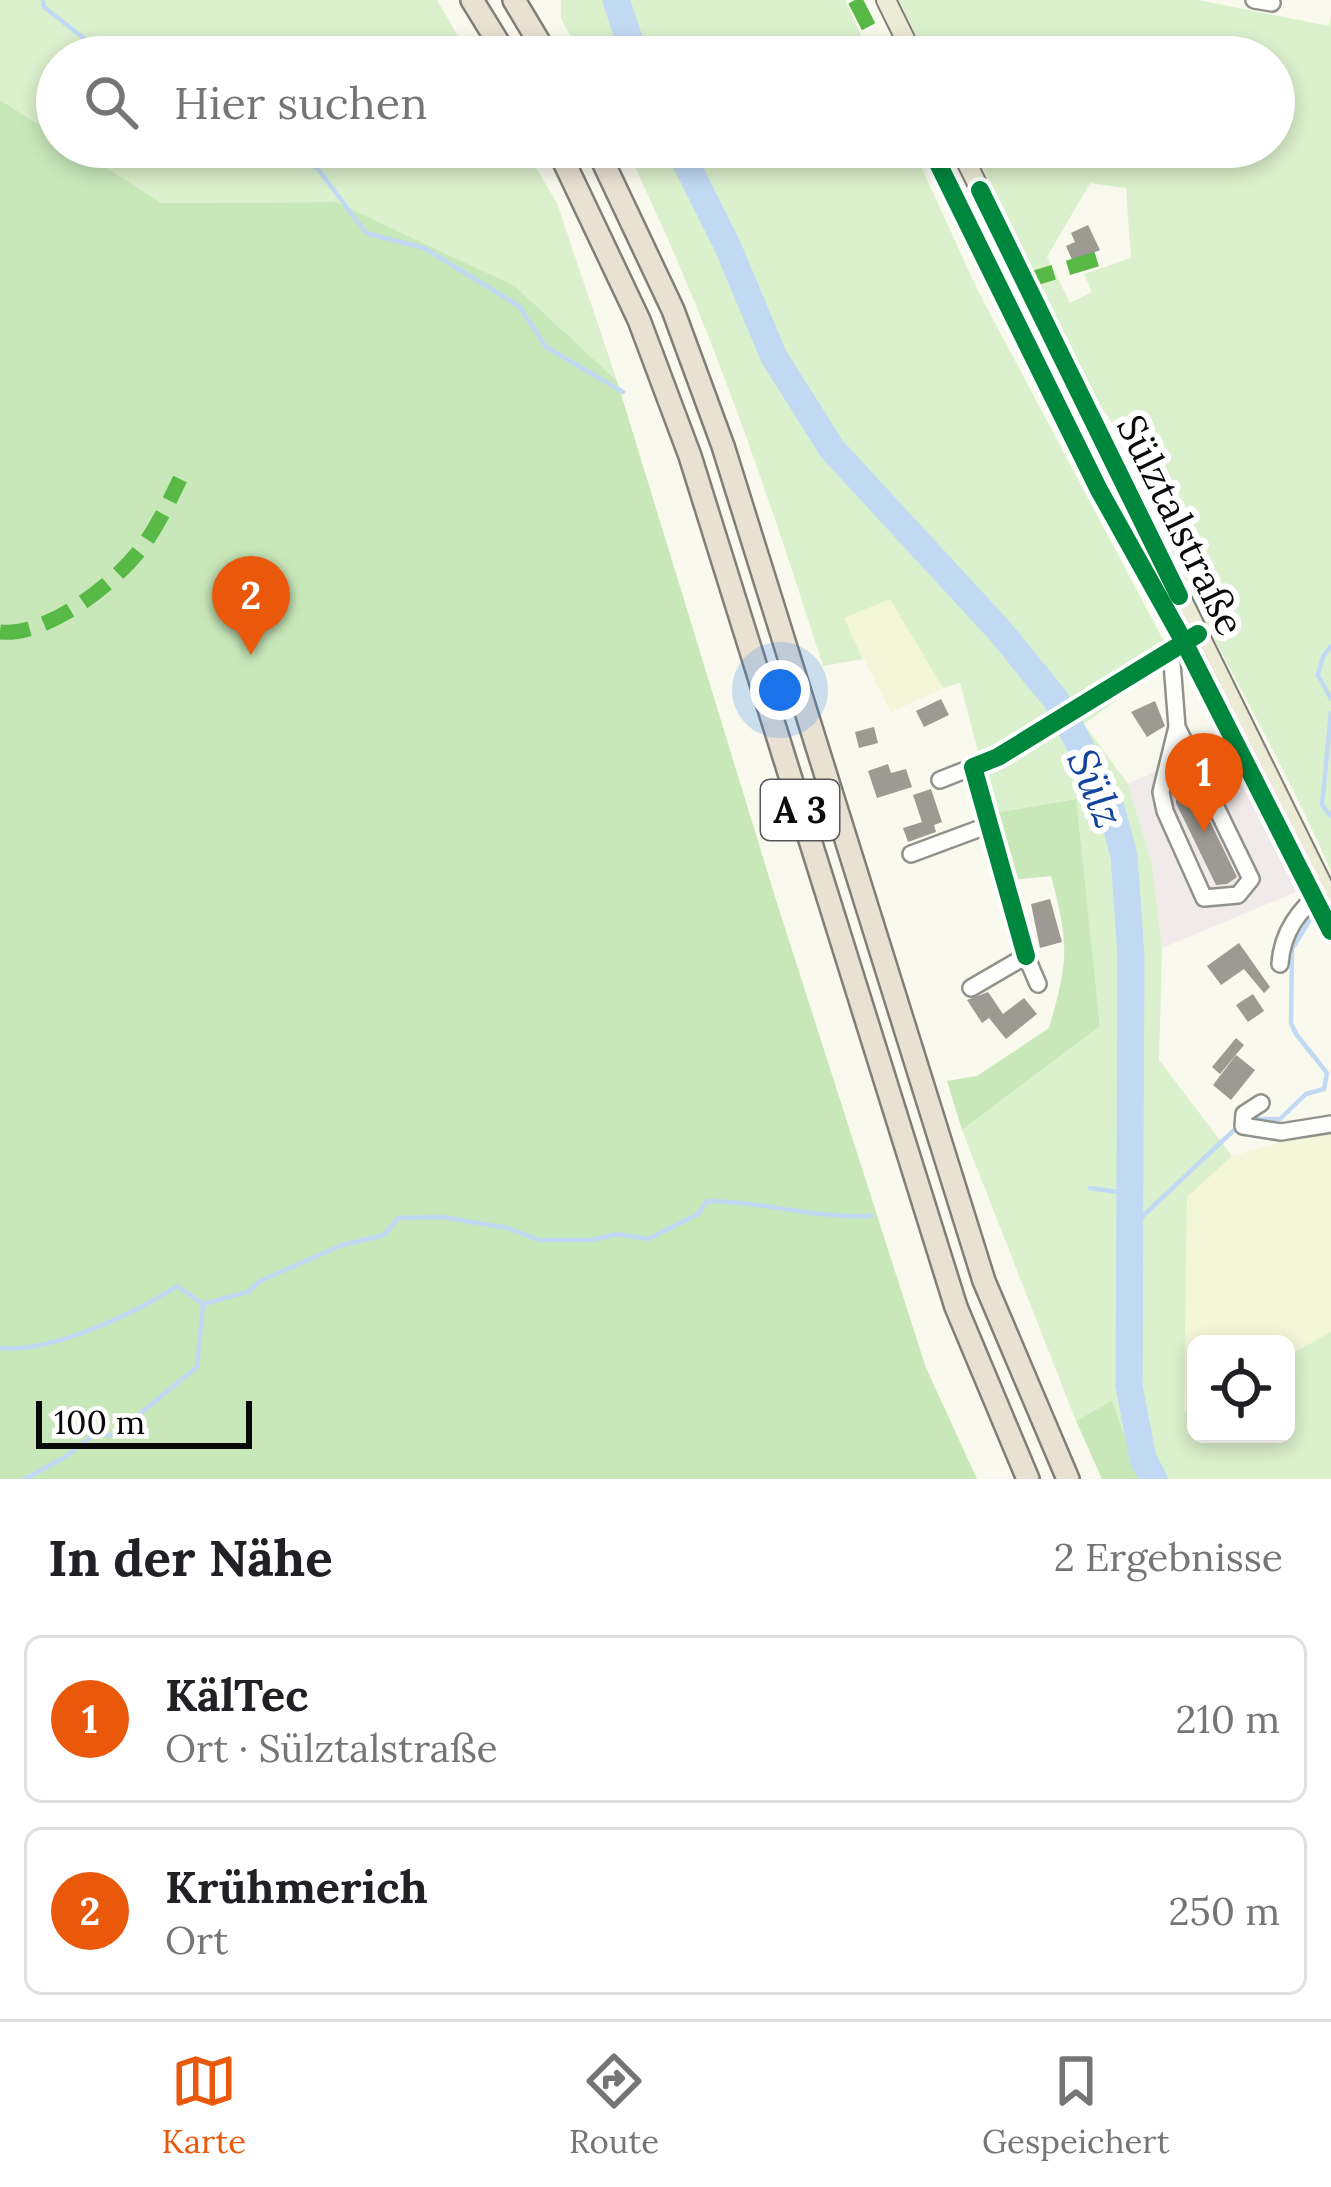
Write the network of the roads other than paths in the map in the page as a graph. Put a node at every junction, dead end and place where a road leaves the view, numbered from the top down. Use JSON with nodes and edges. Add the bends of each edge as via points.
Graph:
{"nodes":[{"id":1,"x":472,"y":0,"type":"edge"},
{"id":2,"x":514,"y":0,"type":"edge"},
{"id":3,"x":887,"y":1,"type":"edge"},
{"id":4,"x":493,"y":36,"type":"edge"},
{"id":5,"x":535,"y":36,"type":"edge"},
{"id":6,"x":904,"y":36,"type":"edge"},
{"id":7,"x":567,"y":168,"type":"edge"},
{"id":8,"x":606,"y":168,"type":"edge"},
{"id":9,"x":969,"y":168,"type":"edge"},
{"id":10,"x":1198,"y":634,"type":"junction"},
{"id":11,"x":1172,"y":650,"type":"junction"},
{"id":12,"x":1177,"y":727,"type":"junction"},
{"id":13,"x":973,"y":766,"type":"junction"},
{"id":14,"x":940,"y":780,"type":"dead end"},
{"id":15,"x":989,"y":825,"type":"junction"},
{"id":16,"x":911,"y":854,"type":"dead end"},
{"id":17,"x":1328,"y":896,"type":"edge"},
{"id":18,"x":1026,"y":956,"type":"junction"},
{"id":19,"x":1280,"y":964,"type":"dead end"},
{"id":20,"x":1038,"y":984,"type":"dead end"},
{"id":21,"x":971,"y":988,"type":"dead end"},
{"id":22,"x":1261,"y":1103,"type":"dead end"},
{"id":23,"x":1331,"y":1124,"type":"edge"},
{"id":24,"x":1028,"y":1479,"type":"edge"},
{"id":25,"x":1068,"y":1479,"type":"edge"}],
"edges":[{"from":1,"to":4,"type":"highway"},
{"from":2,"to":5,"type":"highway"},
{"from":3,"to":6,"type":"main road"},
{"from":7,"to":24,"type":"highway","number":"A 3","via":[[639,320],[690,456],[943,1265]]},
{"from":8,"to":25,"type":"highway","number":"A 3","via":[[673,310],[723,446],[984,1281]]},
{"from":9,"to":10,"type":"main road","name":"Sülztalstraße"},
{"from":10,"to":11,"type":"street"},
{"from":10,"to":17,"type":"main road","name":"Sülztalstraße"},
{"from":11,"to":12,"type":"street"},
{"from":11,"to":13,"type":"street"},
{"from":12,"to":12,"type":"street","via":[[1251,879],[1238,895],[1204,898],[1166,811],[1162,778]]},
{"from":13,"to":14,"type":"street"},
{"from":13,"to":15,"type":"street"},
{"from":15,"to":16,"type":"street"},
{"from":15,"to":18,"type":"street"},
{"from":17,"to":19,"type":"street","name":"Sülztalstraße","via":[[1305,907],[1282,940]]},
{"from":18,"to":20,"type":"street"},
{"from":18,"to":21,"type":"street"},
{"from":22,"to":23,"type":"street","via":[[1244,1114],[1248,1130]]}]}
